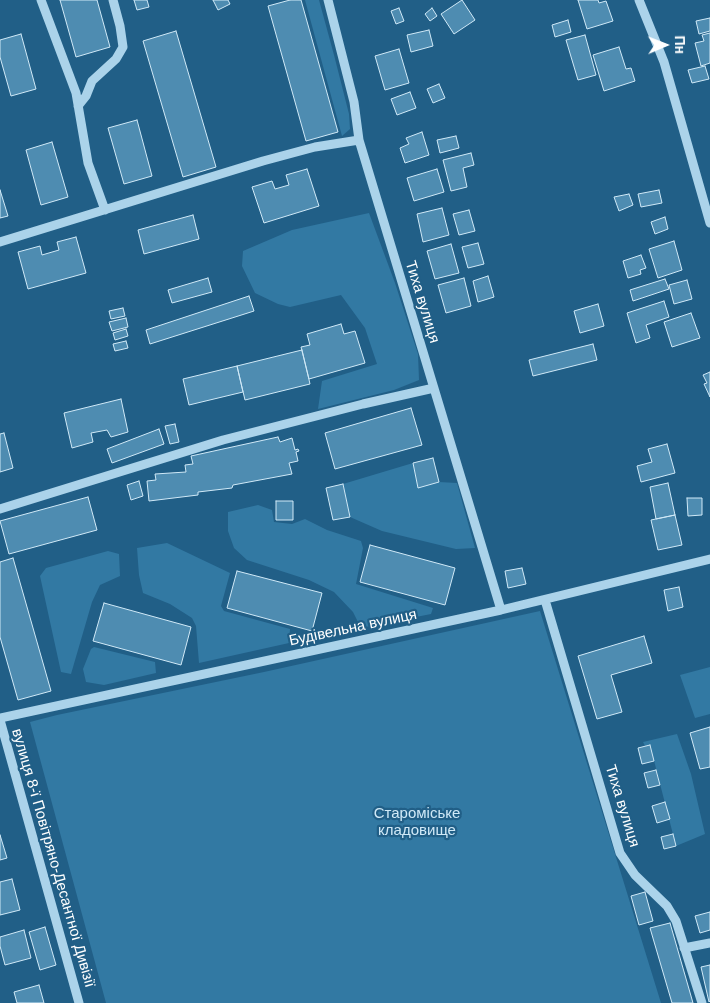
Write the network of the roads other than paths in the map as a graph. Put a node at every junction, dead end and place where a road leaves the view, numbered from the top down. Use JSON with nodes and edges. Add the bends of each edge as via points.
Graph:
{"nodes":[{"id":1,"x":41,"y":0,"type":"edge"},
{"id":2,"x":114,"y":0,"type":"edge"},
{"id":3,"x":328,"y":0,"type":"edge"},
{"id":4,"x":639,"y":0,"type":"edge"},
{"id":5,"x":78,"y":106,"type":"junction"},
{"id":6,"x":359,"y":140,"type":"junction"},
{"id":7,"x":105,"y":210,"type":"junction"},
{"id":8,"x":710,"y":223,"type":"edge"},
{"id":9,"x":0,"y":242,"type":"edge"},
{"id":10,"x":434,"y":388,"type":"junction"},
{"id":11,"x":0,"y":509,"type":"edge"},
{"id":12,"x":710,"y":560,"type":"edge"},
{"id":13,"x":545,"y":600,"type":"junction"},
{"id":14,"x":502,"y":610,"type":"junction"},
{"id":15,"x":0,"y":719,"type":"edge"},
{"id":16,"x":710,"y":943,"type":"edge"},
{"id":17,"x":684,"y":948,"type":"junction"},
{"id":18,"x":79,"y":1003,"type":"edge"},
{"id":19,"x":702,"y":1003,"type":"edge"}],
"edges":[{"from":1,"to":5,"type":"street"},
{"from":2,"to":5,"type":"street","via":[[122,47],[116,59],[92,81]]},
{"from":3,"to":6,"type":"street","name":"Тиха вулиця","via":[[354,102]]},
{"from":4,"to":8,"type":"street","via":[[664,62]]},
{"from":5,"to":7,"type":"street","via":[[88,163]]},
{"from":6,"to":7,"type":"street","via":[[315,147],[263,161]]},
{"from":6,"to":10,"type":"street","name":"Тиха вулиця"},
{"from":7,"to":9,"type":"street"},
{"from":10,"to":11,"type":"street","via":[[223,440]]},
{"from":10,"to":14,"type":"street","name":"Тиха вулиця"},
{"from":12,"to":13,"type":"street","name":"Будівельна вулиця"},
{"from":13,"to":14,"type":"street","name":"Будівельна вулиця"},
{"from":13,"to":17,"type":"street","name":"Тиха вулиця","via":[[620,853],[635,874],[667,906]]},
{"from":14,"to":15,"type":"street","name":"Будівельна вулиця"},
{"from":15,"to":18,"type":"street","name":"вулиця 8-ї Повітряно-Десантної Дивізії"},
{"from":16,"to":17,"type":"street"},
{"from":17,"to":19,"type":"street","name":"Тиха вулиця"}]}
